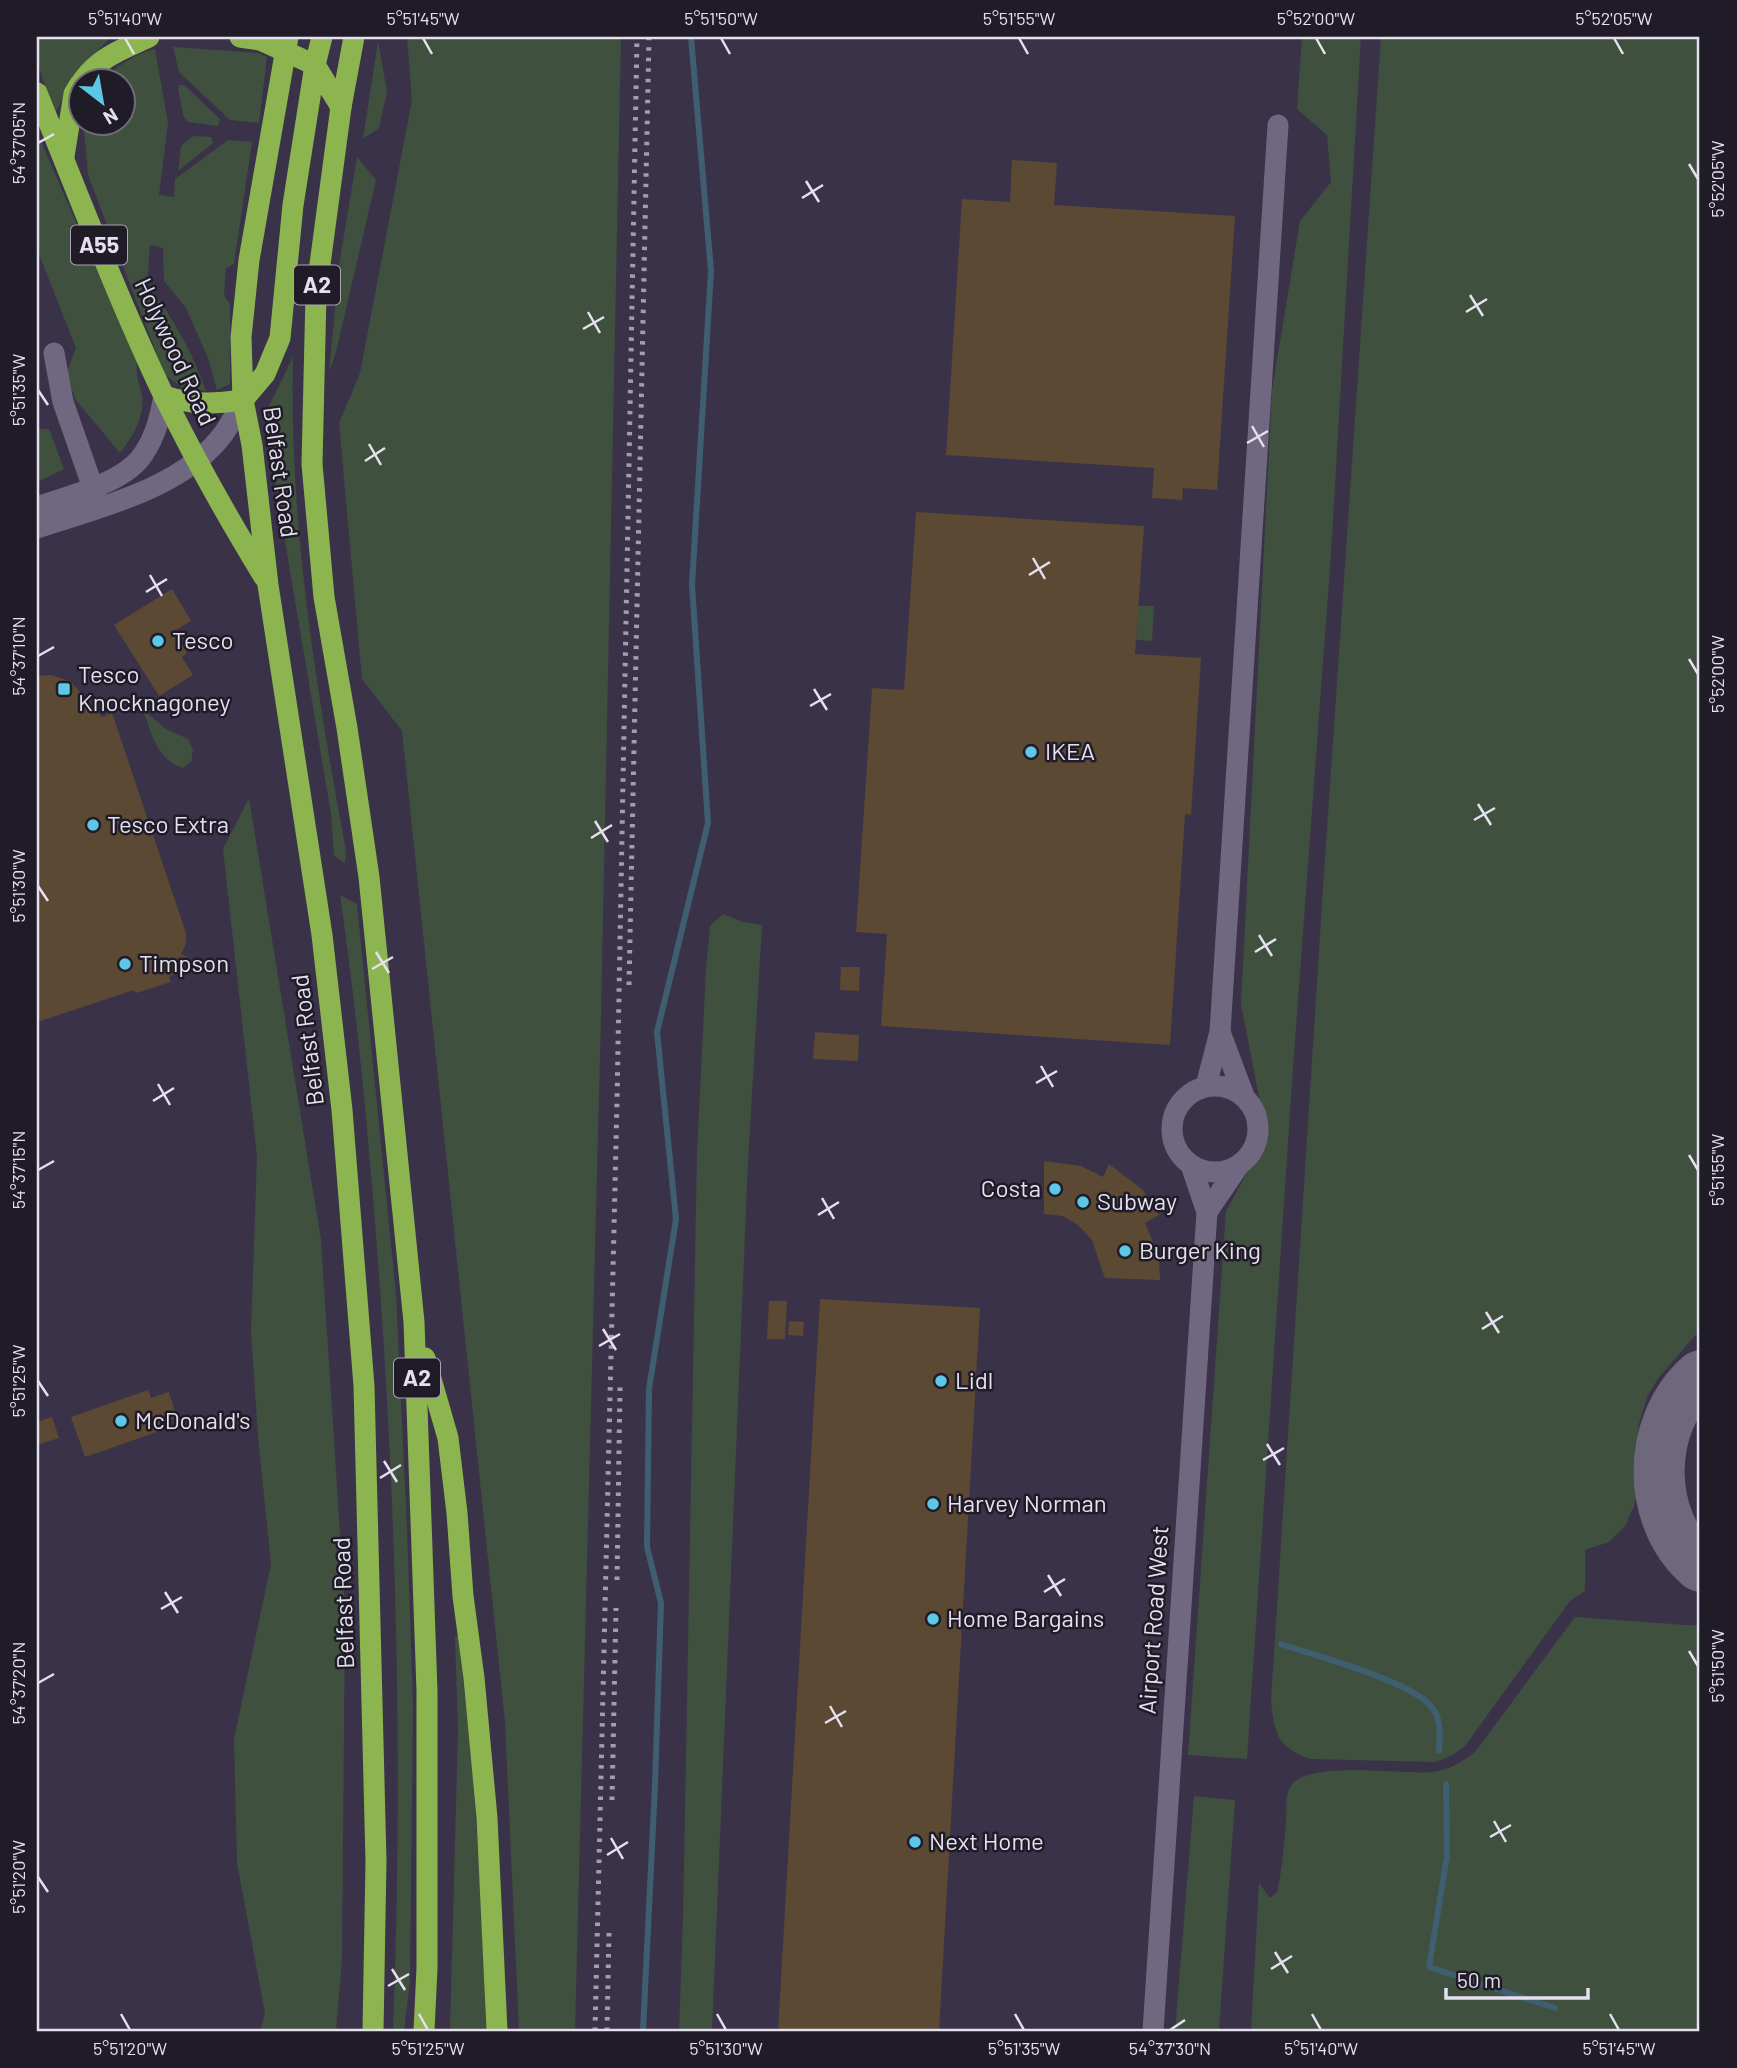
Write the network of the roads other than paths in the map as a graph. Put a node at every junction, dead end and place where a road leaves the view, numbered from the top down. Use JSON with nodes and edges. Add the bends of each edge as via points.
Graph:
{"nodes":[{"id":1,"x":149,"y":37,"type":"edge"},
{"id":2,"x":240,"y":37,"type":"edge"},
{"id":3,"x":322,"y":37,"type":"edge"},
{"id":4,"x":354,"y":37,"type":"edge"},
{"id":5,"x":287,"y":44,"type":"edge"},
{"id":6,"x":315,"y":65,"type":"junction"},
{"id":7,"x":93,"y":66,"type":"edge"},
{"id":8,"x":37,"y":93,"type":"edge"},
{"id":9,"x":341,"y":107,"type":"junction"},
{"id":10,"x":1278,"y":125,"type":"dead end"},
{"id":11,"x":67,"y":136,"type":"edge"},
{"id":12,"x":63,"y":158,"type":"junction"},
{"id":13,"x":54,"y":353,"type":"dead end"},
{"id":14,"x":164,"y":396,"type":"junction"},
{"id":15,"x":243,"y":400,"type":"junction"},
{"id":16,"x":197,"y":460,"type":"junction"},
{"id":17,"x":92,"y":487,"type":"junction"},
{"id":18,"x":37,"y":507,"type":"edge"},
{"id":19,"x":100,"y":508,"type":"junction"},
{"id":20,"x":37,"y":528,"type":"edge"},
{"id":21,"x":268,"y":585,"type":"junction"},
{"id":22,"x":1220,"y":1032,"type":"junction"},
{"id":23,"x":1206,"y":1086,"type":"junction"},
{"id":24,"x":1244,"y":1096,"type":"junction"},
{"id":25,"x":1191,"y":1165,"type":"junction"},
{"id":26,"x":1239,"y":1165,"type":"junction"},
{"id":27,"x":1207,"y":1212,"type":"junction"},
{"id":28,"x":414,"y":1322,"type":"junction"},
{"id":29,"x":373,"y":2031,"type":"edge"},
{"id":30,"x":424,"y":2031,"type":"edge"},
{"id":31,"x":497,"y":2031,"type":"edge"},
{"id":32,"x":1153,"y":2031,"type":"edge"}],
"edges":[{"from":1,"to":7,"type":"highway"},
{"from":2,"to":5,"type":"highway"},
{"from":3,"to":6,"type":"highway"},
{"from":4,"to":9,"type":"highway","number":"A2"},
{"from":5,"to":6,"type":"highway"},
{"from":5,"to":15,"type":"highway","name":"Belfast Road","number":"A2","via":[[248,260],[241,337]]},
{"from":6,"to":9,"type":"highway"},
{"from":6,"to":15,"type":"highway","via":[[293,205],[280,338],[265,374]]},
{"from":8,"to":12,"type":"highway","name":"Holywood Road","number":"A55"},
{"from":9,"to":28,"type":"highway","name":"Belfast Road","number":"A2","via":[[316,293],[312,464],[324,597],[369,877]]},
{"from":10,"to":22,"type":"street"},
{"from":11,"to":12,"type":"highway"},
{"from":12,"to":14,"type":"highway","name":"Holywood Road","number":"A55"},
{"from":13,"to":17,"type":"street","via":[[63,402]]},
{"from":14,"to":15,"type":"highway","via":[[190,404]]},
{"from":14,"to":16,"type":"highway","name":"Holywood Road","number":"A55"},
{"from":14,"to":17,"type":"street","via":[[158,427],[144,455],[134,466]]},
{"from":15,"to":16,"type":"street","via":[[223,435]]},
{"from":15,"to":21,"type":"highway","name":"Belfast Road","number":"A2"},
{"from":16,"to":19,"type":"street","via":[[170,479]]},
{"from":16,"to":21,"type":"highway","name":"Holywood Road","number":"A55"},
{"from":17,"to":18,"type":"street"},
{"from":17,"to":19,"type":"street"},
{"from":19,"to":20,"type":"street"},
{"from":21,"to":29,"type":"highway","name":"Belfast Road","number":"A2","via":[[322,935],[365,1386],[376,1861]]},
{"from":22,"to":23,"type":"street"},
{"from":22,"to":24,"type":"street"},
{"from":23,"to":24,"type":"street","via":[[1219,1085]]},
{"from":23,"to":25,"type":"street","via":[[1182,1100],[1171,1125],[1176,1148]]},
{"from":24,"to":26,"type":"street","via":[[1257,1118],[1258,1131],[1255,1145]]},
{"from":25,"to":26,"type":"street","via":[[1215,1172]]},
{"from":25,"to":27,"type":"street","name":"Airport Road West"},
{"from":26,"to":27,"type":"street"},
{"from":27,"to":32,"type":"street","name":"Airport Road West"},
{"from":28,"to":30,"type":"highway","name":"Belfast Road","number":"A2","via":[[428,1692]]},
{"from":28,"to":31,"type":"highway","via":[[448,1438],[457,1513],[488,1818]]}]}
